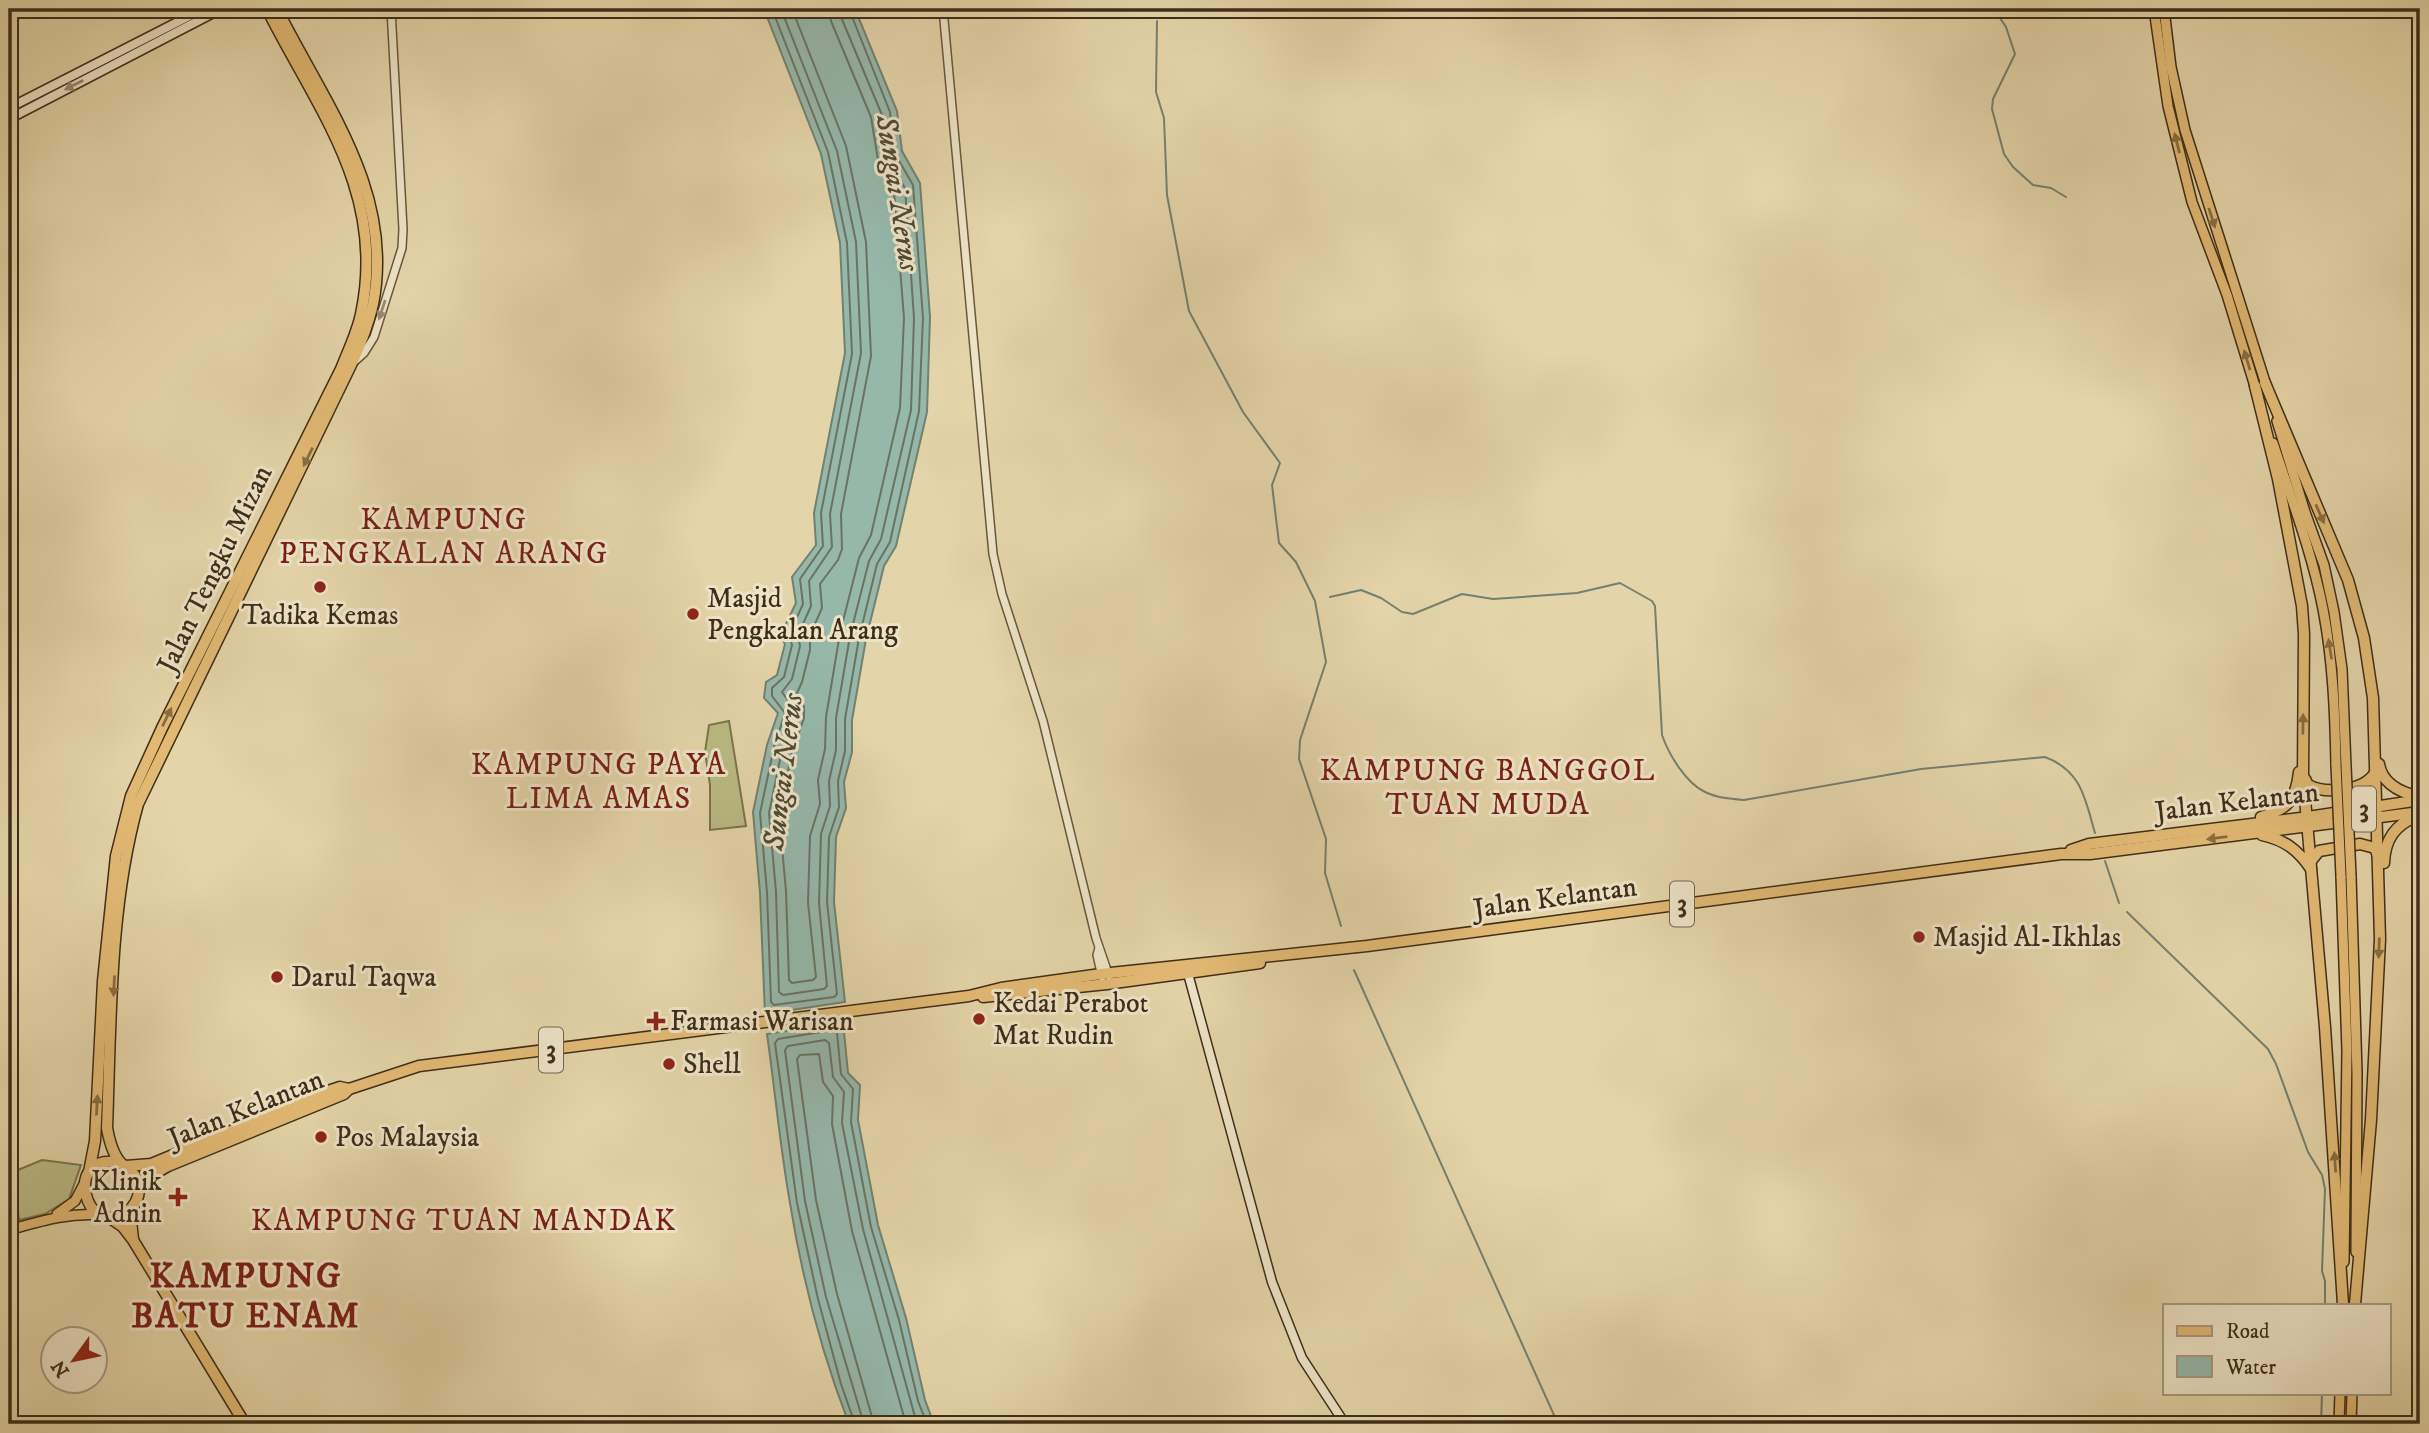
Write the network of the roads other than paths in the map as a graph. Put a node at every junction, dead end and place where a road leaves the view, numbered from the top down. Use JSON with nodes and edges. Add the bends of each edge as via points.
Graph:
{"nodes":[{"id":1,"x":203,"y":9,"type":"edge"},
{"id":2,"x":222,"y":9,"type":"edge"},
{"id":3,"x":261,"y":9,"type":"edge"},
{"id":4,"x":267,"y":9,"type":"edge"},
{"id":5,"x":391,"y":9,"type":"edge"},
{"id":6,"x":943,"y":9,"type":"edge"},
{"id":7,"x":2154,"y":9,"type":"edge"},
{"id":8,"x":2164,"y":9,"type":"edge"},
{"id":9,"x":278,"y":15,"type":"edge"},
{"id":10,"x":10,"y":106,"type":"edge"},
{"id":11,"x":9,"y":119,"type":"edge"},
{"id":12,"x":351,"y":365,"type":"junction"},
{"id":13,"x":2260,"y":385,"type":"junction"},
{"id":14,"x":2374,"y":732,"type":"junction"},
{"id":15,"x":2302,"y":752,"type":"junction"},
{"id":16,"x":2375,"y":773,"type":"junction"},
{"id":17,"x":2303,"y":776,"type":"junction"},
{"id":18,"x":2420,"y":799,"type":"edge"},
{"id":19,"x":2376,"y":812,"type":"junction"},
{"id":20,"x":2420,"y":813,"type":"edge"},
{"id":21,"x":2308,"y":822,"type":"junction"},
{"id":22,"x":2234,"y":826,"type":"junction"},
{"id":23,"x":2255,"y":833,"type":"junction"},
{"id":24,"x":2061,"y":854,"type":"junction"},
{"id":25,"x":2379,"y":858,"type":"junction"},
{"id":26,"x":2311,"y":866,"type":"junction"},
{"id":27,"x":2346,"y":876,"type":"junction"},
{"id":28,"x":2380,"y":912,"type":"junction"},
{"id":29,"x":1187,"y":969,"type":"junction"},
{"id":30,"x":1105,"y":977,"type":"junction"},
{"id":31,"x":349,"y":1089,"type":"junction"},
{"id":32,"x":124,"y":1165,"type":"junction"},
{"id":33,"x":87,"y":1178,"type":"junction"},
{"id":34,"x":139,"y":1189,"type":"junction"},
{"id":35,"x":134,"y":1205,"type":"junction"},
{"id":36,"x":53,"y":1217,"type":"junction"},
{"id":37,"x":106,"y":1217,"type":"junction"},
{"id":38,"x":9,"y":1230,"type":"edge"},
{"id":39,"x":134,"y":1240,"type":"junction"},
{"id":40,"x":2343,"y":1304,"type":"edge"},
{"id":41,"x":2343,"y":1304,"type":"edge"},
{"id":42,"x":2355,"y":1304,"type":"edge"},
{"id":43,"x":2355,"y":1304,"type":"edge"},
{"id":44,"x":2340,"y":1394,"type":"edge"},
{"id":45,"x":2352,"y":1394,"type":"edge"},
{"id":46,"x":245,"y":1424,"type":"edge"},
{"id":47,"x":1345,"y":1424,"type":"edge"},
{"id":48,"x":2339,"y":1424,"type":"edge"},
{"id":49,"x":2351,"y":1424,"type":"edge"}],
"edges":[{"from":1,"to":10,"type":"main road"},
{"from":2,"to":11,"type":"main road","one_way":true},
{"from":3,"to":9,"type":"highway"},
{"from":4,"to":9,"type":"highway","name":"Jalan Tengku Mizan"},
{"from":5,"to":12,"type":"street","one_way":true,"via":[[402,248],[374,337]]},
{"from":6,"to":30,"type":"street","via":[[993,554],[1043,721]]},
{"from":13,"to":7,"type":"main road","one_way":true,"via":[[2192,202],[2168,106]]},
{"from":8,"to":13,"type":"main road","one_way":true,"via":[[2185,130]]},
{"from":9,"to":12,"type":"highway","name":"Jalan Tengku Mizan","via":[[348,142],[372,209],[377,237],[376,288]]},
{"from":33,"to":9,"type":"highway","name":"Jalan Tengku Mizan","one_way":true,"via":[[96,1133],[103,981],[116,856],[131,796],[341,369],[366,289],[364,217],[351,170]]},
{"from":12,"to":32,"type":"highway","name":"Jalan Tengku Mizan","one_way":true,"via":[[138,804],[119,904],[107,1128]]},
{"from":13,"to":14,"type":"highway","one_way":true,"via":[[2356,604],[2370,666]]},
{"from":15,"to":13,"type":"highway","one_way":true,"via":[[2302,606]]},
{"from":13,"to":27,"type":"main road","bridge":true,"via":[[2324,565],[2342,668]]},
{"from":14,"to":16,"type":"highway"},
{"from":14,"to":18,"type":"highway","via":[[2380,772],[2402,793]]},
{"from":15,"to":17,"type":"highway"},
{"from":15,"to":22,"type":"highway","via":[[2295,796],[2286,807]]},
{"from":16,"to":17,"type":"highway","via":[[2366,783],[2323,790],[2308,785]]},
{"from":16,"to":19,"type":"highway"},
{"from":17,"to":21,"type":"highway"},
{"from":18,"to":19,"type":"highway","name":"Jalan Kelantan","number":"3"},
{"from":19,"to":20,"type":"highway","name":"Jalan Kelantan","number":"3"},
{"from":19,"to":21,"type":"highway","name":"Jalan Kelantan","number":"3"},
{"from":19,"to":25,"type":"highway"},
{"from":20,"to":28,"type":"highway","via":[[2396,828],[2386,845]]},
{"from":21,"to":22,"type":"highway","name":"Jalan Kelantan","number":"3"},
{"from":21,"to":23,"type":"highway","name":"Jalan Kelantan","number":"3"},
{"from":21,"to":26,"type":"highway"},
{"from":22,"to":24,"type":"highway","name":"Jalan Kelantan","number":"3","via":[[2089,844]]},
{"from":23,"to":24,"type":"highway","name":"Jalan Kelantan","number":"3","one_way":true},
{"from":23,"to":26,"type":"highway","via":[[2285,842]]},
{"from":24,"to":29,"type":"highway","name":"Jalan Kelantan","number":"3"},
{"from":25,"to":26,"type":"highway","via":[[2375,848],[2360,844],[2319,851]]},
{"from":25,"to":28,"type":"highway"},
{"from":41,"to":26,"type":"highway","one_way":true},
{"from":27,"to":40,"type":"main road"},
{"from":27,"to":42,"type":"main road","via":[[2357,1073]]},
{"from":28,"to":43,"type":"highway","one_way":true,"via":[[2374,1066]]},
{"from":29,"to":30,"type":"highway","name":"Jalan Kelantan","number":"3"},
{"from":29,"to":47,"type":"main road","via":[[1272,1282],[1302,1358]]},
{"from":30,"to":31,"type":"highway","name":"Jalan Kelantan","number":"3","via":[[983,998],[419,1066]]},
{"from":31,"to":32,"type":"highway","name":"Jalan Kelantan","number":"3","via":[[328,1091],[151,1164]]},
{"from":31,"to":34,"type":"highway","name":"Jalan Kelantan","number":"3","via":[[168,1166]]},
{"from":32,"to":33,"type":"highway","number":"3","via":[[103,1163]]},
{"from":32,"to":34,"type":"highway","via":[[136,1176]]},
{"from":33,"to":36,"type":"main road","via":[[75,1201]]},
{"from":33,"to":37,"type":"highway","via":[[84,1191],[90,1206]]},
{"from":34,"to":35,"type":"highway"},
{"from":35,"to":37,"type":"highway","via":[[119,1217]]},
{"from":35,"to":39,"type":"highway"},
{"from":36,"to":37,"type":"main road"},
{"from":36,"to":38,"type":"main road"},
{"from":37,"to":39,"type":"highway"},
{"from":39,"to":46,"type":"highway"},
{"from":44,"to":48,"type":"main road"},
{"from":45,"to":49,"type":"main road"}]}
